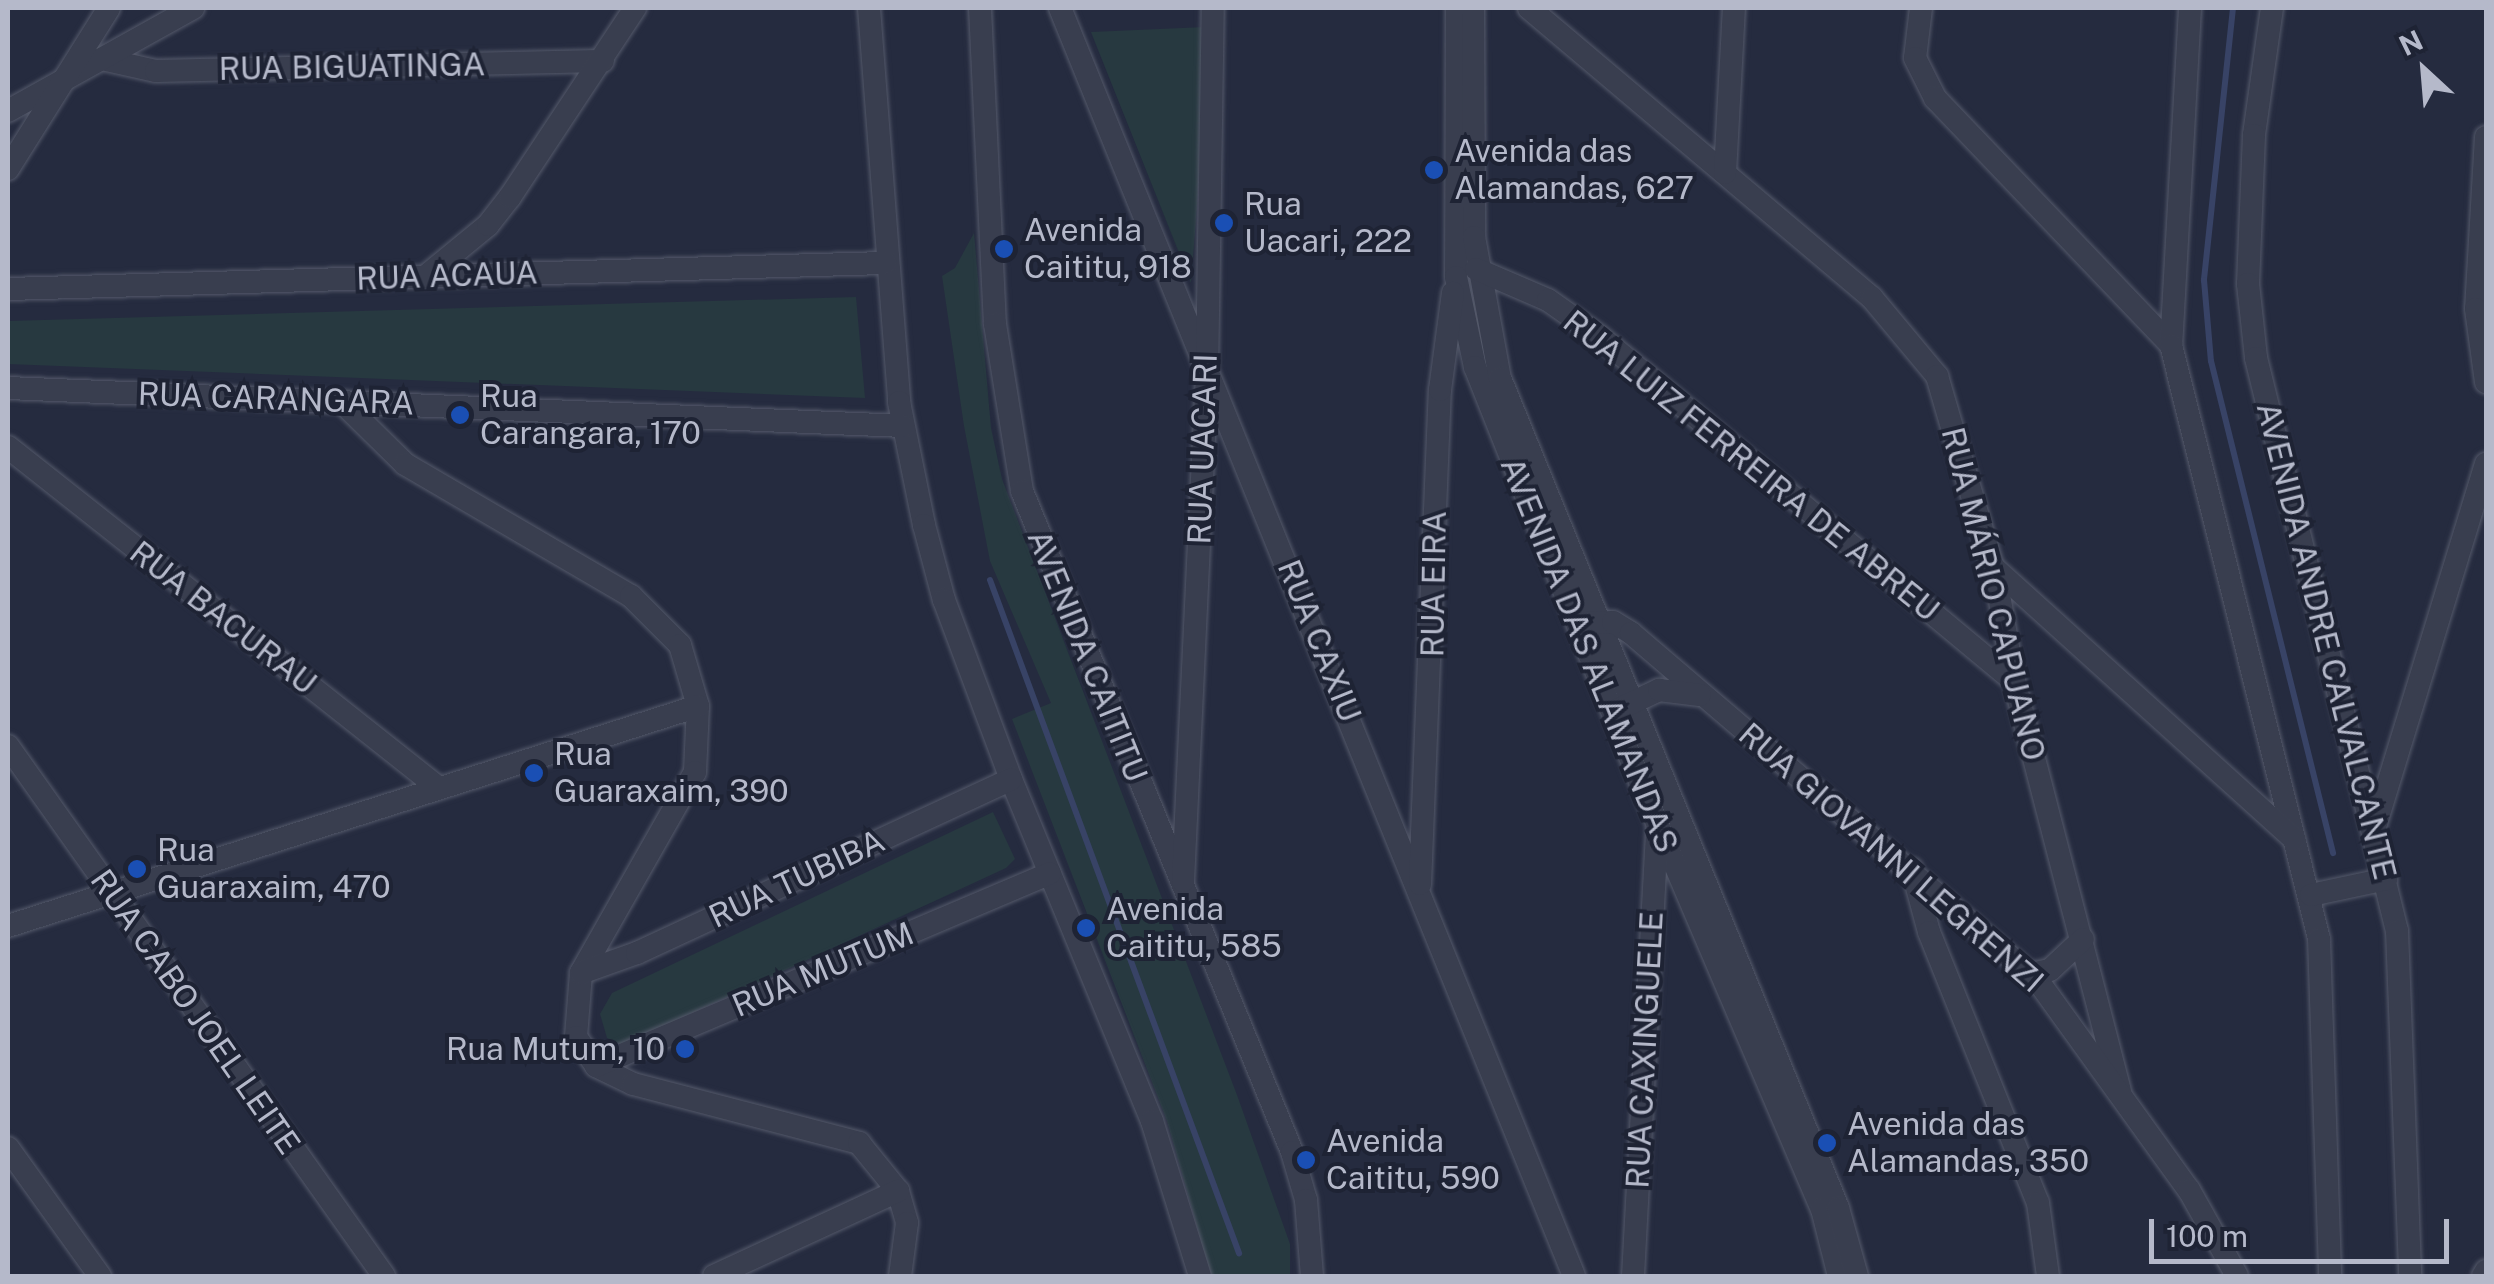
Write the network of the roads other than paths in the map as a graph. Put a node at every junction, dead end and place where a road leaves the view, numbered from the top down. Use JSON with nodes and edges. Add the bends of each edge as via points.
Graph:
{"nodes":[{"id":1,"x":109,"y":8,"type":"edge"},
{"id":2,"x":193,"y":8,"type":"edge"},
{"id":3,"x":636,"y":8,"type":"edge"},
{"id":4,"x":869,"y":8,"type":"edge"},
{"id":5,"x":980,"y":8,"type":"edge"},
{"id":6,"x":1060,"y":8,"type":"edge"},
{"id":7,"x":1214,"y":8,"type":"edge"},
{"id":8,"x":1458,"y":8,"type":"edge"},
{"id":9,"x":1474,"y":8,"type":"edge"},
{"id":10,"x":1528,"y":8,"type":"edge"},
{"id":11,"x":1734,"y":8,"type":"edge"},
{"id":12,"x":1921,"y":8,"type":"edge"},
{"id":13,"x":2190,"y":8,"type":"edge"},
{"id":14,"x":2272,"y":8,"type":"edge"},
{"id":15,"x":102,"y":60,"type":"junction"},
{"id":16,"x":603,"y":61,"type":"junction"},
{"id":17,"x":62,"y":80,"type":"junction"},
{"id":18,"x":8,"y":111,"type":"edge"},
{"id":19,"x":2486,"y":138,"type":"edge"},
{"id":20,"x":8,"y":169,"type":"edge"},
{"id":21,"x":1725,"y":174,"type":"junction"},
{"id":22,"x":886,"y":264,"type":"junction"},
{"id":23,"x":1466,"y":273,"type":"junction"},
{"id":24,"x":426,"y":276,"type":"junction"},
{"id":25,"x":8,"y":289,"type":"edge"},
{"id":26,"x":2171,"y":345,"type":"junction"},
{"id":27,"x":1207,"y":374,"type":"junction"},
{"id":28,"x":2486,"y":382,"type":"edge"},
{"id":29,"x":8,"y":388,"type":"edge"},
{"id":30,"x":342,"y":402,"type":"junction"},
{"id":31,"x":903,"y":426,"type":"junction"},
{"id":32,"x":8,"y":447,"type":"edge"},
{"id":33,"x":2486,"y":464,"type":"edge"},
{"id":34,"x":1993,"y":567,"type":"junction"},
{"id":35,"x":1588,"y":623,"type":"junction"},
{"id":36,"x":2014,"y":681,"type":"junction"},
{"id":37,"x":1703,"y":696,"type":"junction"},
{"id":38,"x":698,"y":706,"type":"junction"},
{"id":39,"x":1621,"y":708,"type":"junction"},
{"id":40,"x":8,"y":746,"type":"edge"},
{"id":41,"x":1012,"y":779,"type":"junction"},
{"id":42,"x":439,"y":788,"type":"junction"},
{"id":43,"x":1670,"y":802,"type":"junction"},
{"id":44,"x":1657,"y":824,"type":"junction"},
{"id":45,"x":2374,"y":830,"type":"junction"},
{"id":46,"x":2296,"y":840,"type":"junction"},
{"id":47,"x":1912,"y":869,"type":"junction"},
{"id":48,"x":1050,"y":873,"type":"junction"},
{"id":49,"x":2386,"y":878,"type":"junction"},
{"id":50,"x":1183,"y":889,"type":"junction"},
{"id":51,"x":1420,"y":893,"type":"junction"},
{"id":52,"x":113,"y":894,"type":"junction"},
{"id":53,"x":2312,"y":895,"type":"junction"},
{"id":54,"x":8,"y":926,"type":"edge"},
{"id":55,"x":2083,"y":939,"type":"junction"},
{"id":56,"x":581,"y":973,"type":"junction"},
{"id":57,"x":2031,"y":974,"type":"junction"},
{"id":58,"x":596,"y":1066,"type":"junction"},
{"id":59,"x":2120,"y":1091,"type":"junction"},
{"id":60,"x":8,"y":1148,"type":"edge"},
{"id":61,"x":898,"y":1191,"type":"junction"},
{"id":62,"x":1312,"y":1251,"type":"junction"},
{"id":63,"x":100,"y":1276,"type":"edge"},
{"id":64,"x":384,"y":1276,"type":"edge"},
{"id":65,"x":714,"y":1276,"type":"edge"},
{"id":66,"x":900,"y":1276,"type":"edge"},
{"id":67,"x":1200,"y":1276,"type":"edge"},
{"id":68,"x":1312,"y":1276,"type":"edge"},
{"id":69,"x":1328,"y":1276,"type":"edge"},
{"id":70,"x":1574,"y":1276,"type":"edge"},
{"id":71,"x":1634,"y":1276,"type":"edge"},
{"id":72,"x":1839,"y":1276,"type":"edge"},
{"id":73,"x":1857,"y":1276,"type":"edge"},
{"id":74,"x":2048,"y":1276,"type":"edge"},
{"id":75,"x":2237,"y":1276,"type":"edge"},
{"id":76,"x":2330,"y":1276,"type":"edge"},
{"id":77,"x":2410,"y":1276,"type":"edge"}],
"edges":[{"from":1,"to":17,"type":"street"},
{"from":2,"to":15,"type":"street"},
{"from":3,"to":16,"type":"street"},
{"from":4,"to":22,"type":"street"},
{"from":5,"to":50,"type":"street","name":"AVENIDA CAITITU","via":[[996,324],[1022,492]]},
{"from":6,"to":27,"type":"street","name":"RUA CAXIU"},
{"from":7,"to":27,"type":"street","name":"RUA UACARI"},
{"from":8,"to":23,"type":"street","name":"AVENIDA DAS ALAMANDAS"},
{"from":9,"to":23,"type":"street","name":"AVENIDA DAS ALAMANDAS"},
{"from":10,"to":21,"type":"street","name":"RUA MÁRIO CAPUANO"},
{"from":11,"to":21,"type":"street"},
{"from":12,"to":26,"type":"street","via":[[1915,58],[1935,98]]},
{"from":13,"to":26,"type":"street","via":[[2170,261]]},
{"from":14,"to":45,"type":"street","name":"AVENIDA ANDRE CALVALCANTE","via":[[2254,135],[2248,284],[2256,358]]},
{"from":15,"to":16,"type":"street","name":"RUA BIGUATINGA","via":[[156,71]]},
{"from":15,"to":17,"type":"street"},
{"from":16,"to":24,"type":"street","via":[[488,225]]},
{"from":17,"to":18,"type":"street"},
{"from":17,"to":20,"type":"street"},
{"from":19,"to":28,"type":"street","via":[[2476,309]]},
{"from":21,"to":34,"type":"street","name":"RUA MÁRIO CAPUANO","via":[[1872,298],[1920,349],[1937,376]]},
{"from":22,"to":24,"type":"street","name":"RUA ACAUA"},
{"from":22,"to":31,"type":"street"},
{"from":23,"to":35,"type":"street","name":"AVENIDA DAS ALAMANDAS","via":[[1475,367]]},
{"from":23,"to":36,"type":"street","name":"RUA LUIZ FERREIRA DE ABREU","via":[[1548,300],[1599,336]]},
{"from":23,"to":51,"type":"street","name":"RUA EIRA","via":[[1440,390]]},
{"from":24,"to":25,"type":"street","name":"RUA ACAUA"},
{"from":26,"to":46,"type":"street"},
{"from":27,"to":50,"type":"street","name":"RUA UACARI"},
{"from":27,"to":51,"type":"street","name":"RUA CAXIU"},
{"from":29,"to":30,"type":"street","name":"RUA CARANGARA"},
{"from":30,"to":31,"type":"street","name":"RUA CARANGARA"},
{"from":30,"to":38,"type":"street","via":[[405,464],[630,596],[662,622],[680,645]]},
{"from":31,"to":41,"type":"street","via":[[944,600]]},
{"from":32,"to":42,"type":"street","name":"RUA BACURAU"},
{"from":33,"to":45,"type":"street"},
{"from":34,"to":36,"type":"street","name":"RUA MÁRIO CAPUANO"},
{"from":34,"to":46,"type":"street"},
{"from":35,"to":37,"type":"street","name":"RUA GIOVANNI LEGRENZI","via":[[1631,633]]},
{"from":35,"to":39,"type":"street","name":"AVENIDA DAS ALAMANDAS"},
{"from":36,"to":55,"type":"street","name":"RUA MÁRIO CAPUANO"},
{"from":37,"to":39,"type":"street","via":[[1659,690]]},
{"from":37,"to":47,"type":"street","name":"RUA GIOVANNI LEGRENZI"},
{"from":38,"to":42,"type":"street"},
{"from":38,"to":56,"type":"street","via":[[695,772]]},
{"from":39,"to":43,"type":"street","name":"AVENIDA DAS ALAMANDAS"},
{"from":39,"to":44,"type":"street","name":"AVENIDA DAS ALAMANDAS"},
{"from":40,"to":52,"type":"street","name":"RUA CABO JOEL LEITE"},
{"from":41,"to":48,"type":"street"},
{"from":41,"to":56,"type":"street","name":"RUA TUBIBA","via":[[638,953]]},
{"from":42,"to":52,"type":"street"},
{"from":43,"to":44,"type":"street"},
{"from":43,"to":73,"type":"street","name":"AVENIDA DAS ALAMANDAS","via":[[1838,1208]]},
{"from":44,"to":71,"type":"street","name":"RUA CAXINGUELE"},
{"from":44,"to":72,"type":"street","name":"AVENIDA DAS ALAMANDAS","via":[[1822,1209]]},
{"from":45,"to":49,"type":"street","name":"AVENIDA ANDRE CALVALCANTE"},
{"from":46,"to":53,"type":"street"},
{"from":47,"to":57,"type":"street","name":"RUA GIOVANNI LEGRENZI"},
{"from":47,"to":74,"type":"street","via":[[1929,932],[2038,1203]]},
{"from":48,"to":58,"type":"street","name":"RUA MUTUM"},
{"from":48,"to":67,"type":"street","via":[[1152,1121]]},
{"from":49,"to":53,"type":"street"},
{"from":49,"to":77,"type":"street","name":"AVENIDA ANDRE CALVALCANTE","via":[[2402,966]]},
{"from":50,"to":62,"type":"street","name":"AVENIDA CAITITU","via":[[1292,1152]]},
{"from":51,"to":70,"type":"street","name":"RUA CAXIU"},
{"from":52,"to":54,"type":"street"},
{"from":52,"to":64,"type":"street","name":"RUA CABO JOEL LEITE"},
{"from":53,"to":76,"type":"street","via":[[2322,974]]},
{"from":55,"to":57,"type":"street","via":[[2065,960]]},
{"from":55,"to":59,"type":"street","name":"RUA MÁRIO CAPUANO"},
{"from":56,"to":58,"type":"street","via":[[576,1038]]},
{"from":57,"to":59,"type":"street","name":"RUA GIOVANNI LEGRENZI"},
{"from":58,"to":61,"type":"street","via":[[680,1099],[846,1135],[878,1159]]},
{"from":59,"to":75,"type":"street","name":"RUA GIOVANNI LEGRENZI"},
{"from":60,"to":63,"type":"street"},
{"from":61,"to":65,"type":"street"},
{"from":61,"to":66,"type":"street","via":[[907,1223]]},
{"from":62,"to":68,"type":"street","name":"AVENIDA CAITITU"},
{"from":62,"to":69,"type":"street"}]}
